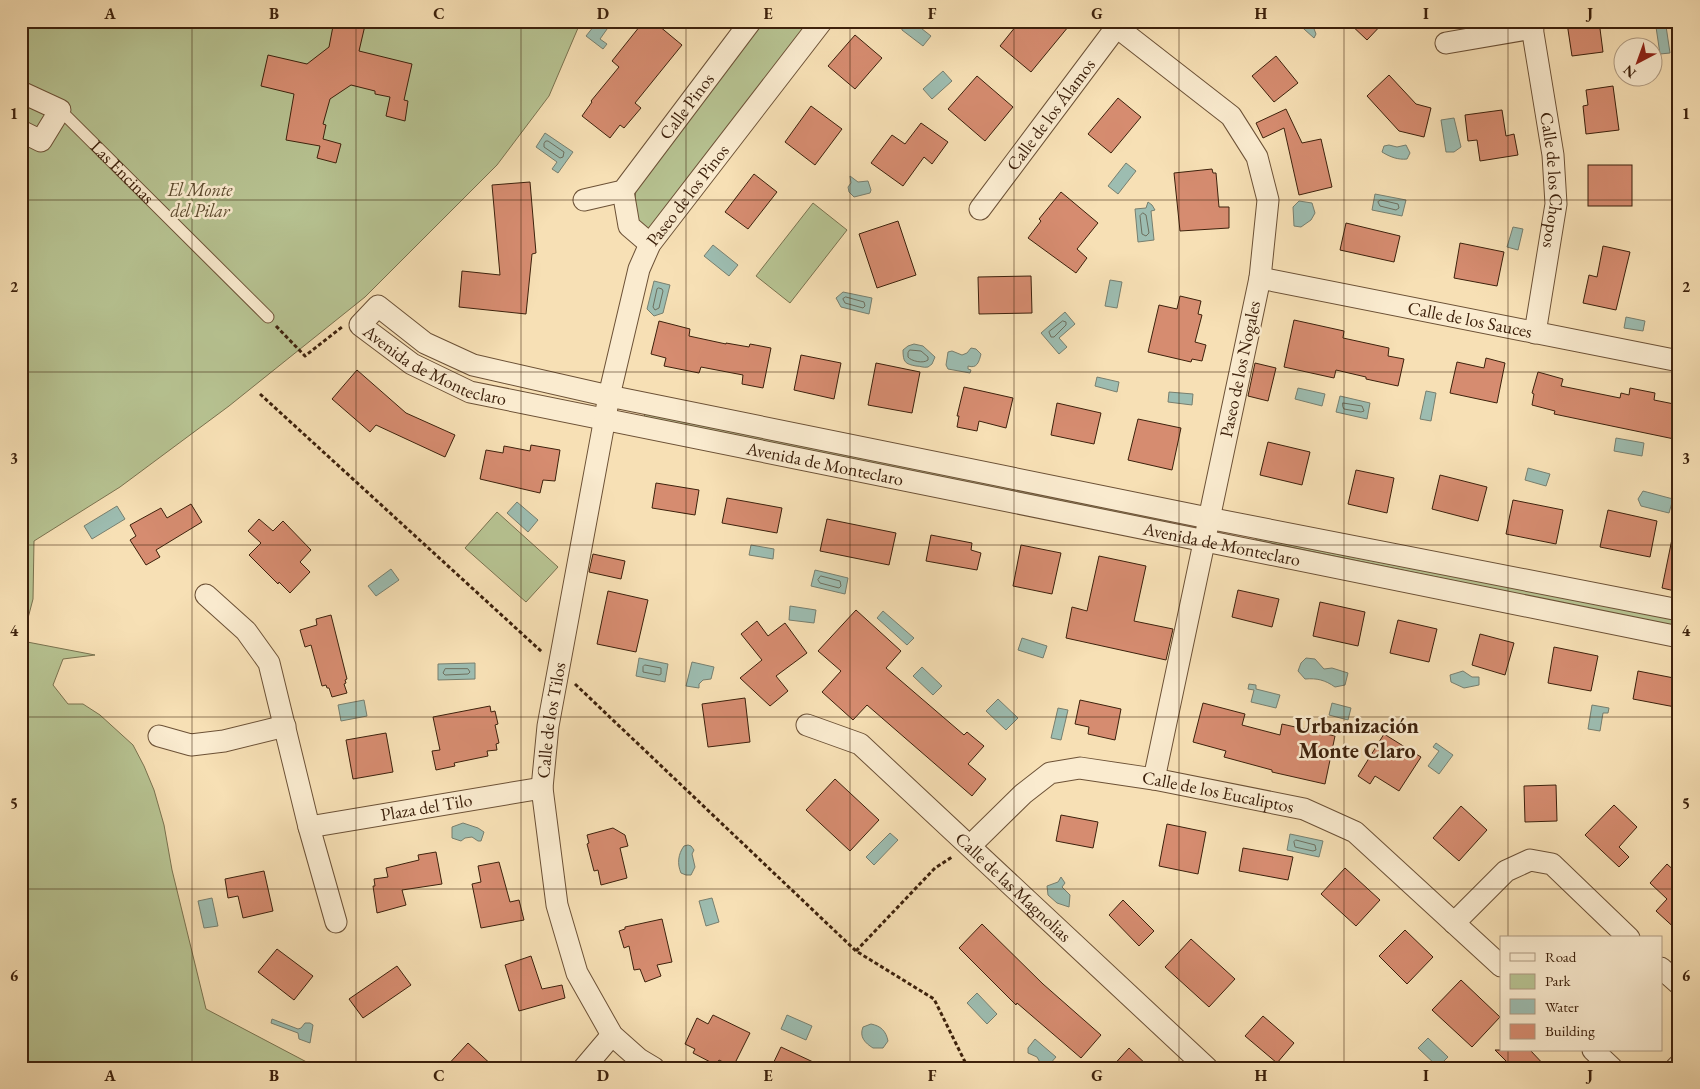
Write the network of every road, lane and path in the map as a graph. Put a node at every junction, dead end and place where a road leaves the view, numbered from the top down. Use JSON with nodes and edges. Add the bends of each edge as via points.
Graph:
{"nodes":[{"id":1,"x":751,"y":21,"type":"edge"},
{"id":2,"x":822,"y":21,"type":"edge"},
{"id":3,"x":1115,"y":23,"type":"edge"},
{"id":4,"x":1532,"y":25,"type":"edge"},
{"id":5,"x":1446,"y":44,"type":"dead end"},
{"id":6,"x":21,"y":92,"type":"edge"},
{"id":7,"x":60,"y":110,"type":"junction"},
{"id":8,"x":21,"y":131,"type":"edge"},
{"id":9,"x":623,"y":191,"type":"junction"},
{"id":10,"x":584,"y":200,"type":"dead end"},
{"id":11,"x":980,"y":209,"type":"dead end"},
{"id":12,"x":650,"y":244,"type":"junction"},
{"id":13,"x":1260,"y":278,"type":"junction"},
{"id":14,"x":268,"y":317,"type":"joint"},
{"id":15,"x":360,"y":325,"type":"junction"},
{"id":16,"x":1535,"y":333,"type":"junction"},
{"id":17,"x":1679,"y":362,"type":"edge"},
{"id":18,"x":260,"y":394,"type":"dead end"},
{"id":19,"x":609,"y":396,"type":"junction"},
{"id":20,"x":604,"y":419,"type":"junction"},
{"id":21,"x":1208,"y":518,"type":"junction"},
{"id":22,"x":1204,"y":541,"type":"junction"},
{"id":23,"x":206,"y":595,"type":"dead end"},
{"id":24,"x":1679,"y":610,"type":"edge"},
{"id":25,"x":1679,"y":637,"type":"edge"},
{"id":26,"x":558,"y":667,"type":"junction"},
{"id":27,"x":807,"y":725,"type":"dead end"},
{"id":28,"x":285,"y":726,"type":"junction"},
{"id":29,"x":159,"y":736,"type":"dead end"},
{"id":30,"x":1154,"y":780,"type":"junction"},
{"id":31,"x":542,"y":788,"type":"junction"},
{"id":32,"x":309,"y":826,"type":"junction"},
{"id":33,"x":970,"y":846,"type":"junction"},
{"id":34,"x":336,"y":922,"type":"dead end"},
{"id":35,"x":1454,"y":923,"type":"junction"},
{"id":36,"x":1627,"y":936,"type":"edge"},
{"id":37,"x":856,"y":950,"type":"junction"},
{"id":38,"x":1500,"y":965,"type":"edge"},
{"id":39,"x":1662,"y":969,"type":"edge"},
{"id":40,"x":1679,"y":984,"type":"edge"},
{"id":41,"x":612,"y":1035,"type":"junction"},
{"id":42,"x":1595,"y":1052,"type":"edge"},
{"id":43,"x":1679,"y":1064,"type":"edge"},
{"id":44,"x":584,"y":1068,"type":"edge"},
{"id":45,"x":654,"y":1068,"type":"edge"},
{"id":46,"x":968,"y":1068,"type":"edge"},
{"id":47,"x":1207,"y":1068,"type":"edge"},
{"id":48,"x":1612,"y":1068,"type":"edge"},
{"id":49,"x":1676,"y":1068,"type":"edge"}],
"edges":[{"from":1,"to":9,"type":"street","name":"Calle Pinos"},
{"from":2,"to":12,"type":"street","name":"Paseo de los Pinos"},
{"from":3,"to":11,"type":"street","name":"Calle de los Álamos"},
{"from":3,"to":13,"type":"street","name":"Paseo de los Nogales","via":[[1231,116],[1257,157],[1268,200]]},
{"from":4,"to":5,"type":"street","name":"Calle de los Chopos"},
{"from":4,"to":16,"type":"street","name":"Calle de los Chopos","via":[[1554,156],[1556,204]]},
{"from":6,"to":7,"type":"street","name":"Las Encinas"},
{"from":7,"to":8,"type":"street","via":[[41,141]]},
{"from":7,"to":14,"type":"lane","name":"Las Encinas"},
{"from":9,"to":10,"type":"street"},
{"from":9,"to":12,"type":"street","via":[[629,226]]},
{"from":12,"to":19,"type":"street","name":"Paseo de los Pinos","via":[[640,269]]},
{"from":13,"to":16,"type":"street","name":"Calle de los Sauces"},
{"from":13,"to":21,"type":"street","name":"Paseo de los Nogales"},
{"from":14,"to":15,"type":"path","via":[[305,356],[351,319]]},
{"from":15,"to":19,"type":"street","name":"Avenida de Monteclaro","via":[[378,306],[425,343],[473,365]]},
{"from":15,"to":20,"type":"street","name":"Avenida de Monteclaro","via":[[412,364],[470,392]]},
{"from":16,"to":17,"type":"street","name":"Calle de los Sauces"},
{"from":18,"to":26,"type":"path"},
{"from":19,"to":20,"type":"street","name":"Calle de los Tilos"},
{"from":19,"to":21,"type":"street","name":"Avenida de Monteclaro"},
{"from":20,"to":22,"type":"street","name":"Avenida de Monteclaro"},
{"from":20,"to":26,"type":"street","name":"Calle de los Tilos"},
{"from":21,"to":22,"type":"street","name":"Paseo de los Nogales"},
{"from":21,"to":24,"type":"street","name":"Avenida de Monteclaro"},
{"from":22,"to":25,"type":"street","name":"Avenida de Monteclaro"},
{"from":22,"to":30,"type":"street","name":"Paseo de los Nogales"},
{"from":23,"to":28,"type":"street","via":[[246,631],[269,663]]},
{"from":26,"to":31,"type":"street","name":"Calle de los Tilos"},
{"from":26,"to":37,"type":"path"},
{"from":27,"to":33,"type":"street","name":"Calle de las Magnolias","via":[[860,744]]},
{"from":28,"to":29,"type":"street","via":[[224,741],[191,745]]},
{"from":28,"to":32,"type":"street"},
{"from":30,"to":33,"type":"street","name":"Calle de los Eucaliptos","via":[[1080,768],[1050,773],[1023,794]]},
{"from":30,"to":35,"type":"street","name":"Calle de los Eucaliptos","via":[[1304,809],[1355,832]]},
{"from":31,"to":32,"type":"street","name":"Plaza del Tilo"},
{"from":31,"to":41,"type":"street","name":"Calle de los Tilos","via":[[557,905],[577,973]]},
{"from":32,"to":34,"type":"street"},
{"from":33,"to":37,"type":"path","via":[[935,868]]},
{"from":33,"to":47,"type":"street","name":"Calle de las Magnolias"},
{"from":35,"to":36,"type":"street","via":[[1506,871],[1530,860],[1552,864]]},
{"from":35,"to":38,"type":"street","name":"Calle de los Eucaliptos"},
{"from":37,"to":46,"type":"path","via":[[934,999]]},
{"from":39,"to":40,"type":"street"},
{"from":41,"to":44,"type":"street"},
{"from":41,"to":45,"type":"street","name":"Calle de los Tilos"},
{"from":42,"to":48,"type":"street"},
{"from":43,"to":49,"type":"street"}]}
